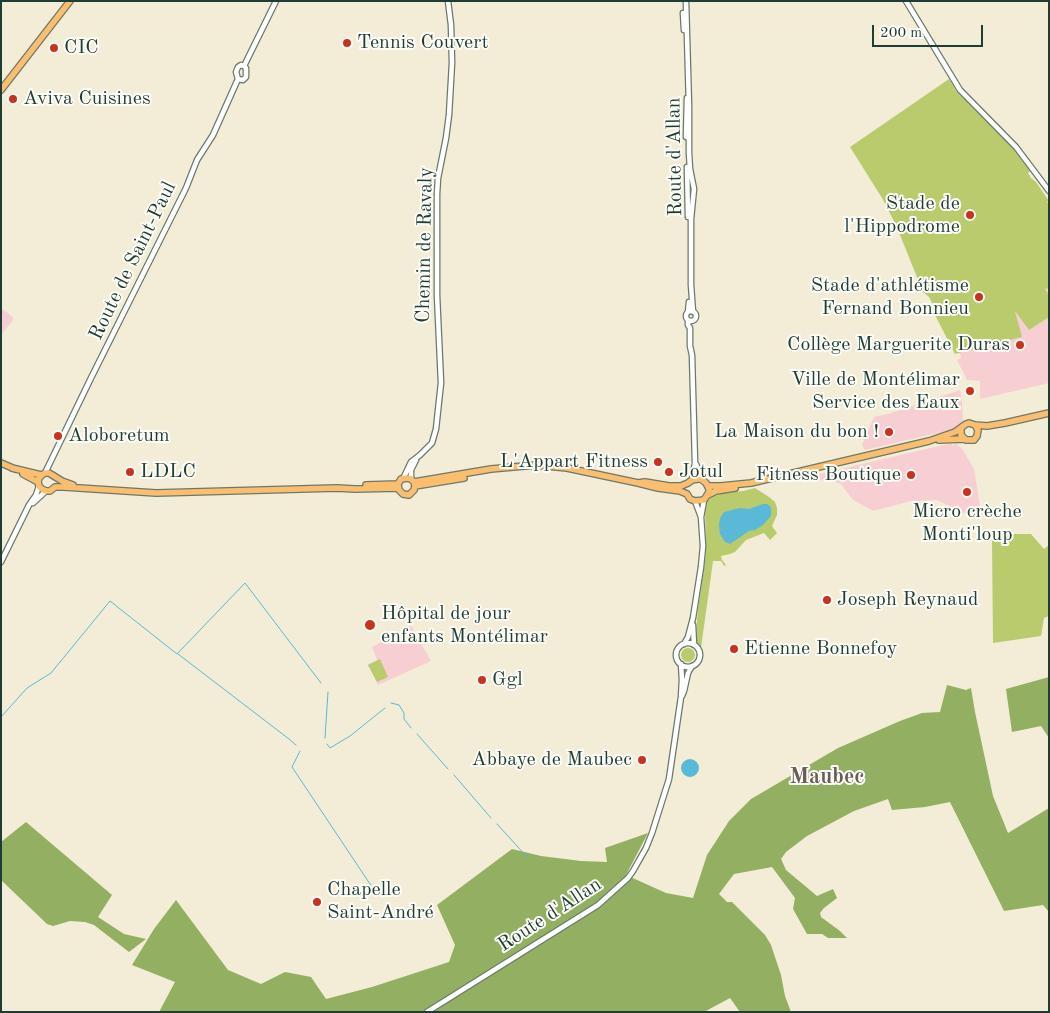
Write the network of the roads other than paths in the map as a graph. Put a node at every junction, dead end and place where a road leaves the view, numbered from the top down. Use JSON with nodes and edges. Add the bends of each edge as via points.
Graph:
{"nodes":[{"id":1,"x":70,"y":1,"type":"edge"},
{"id":2,"x":276,"y":1,"type":"edge"},
{"id":3,"x":448,"y":1,"type":"edge"},
{"id":4,"x":684,"y":1,"type":"edge"},
{"id":5,"x":906,"y":1,"type":"edge"},
{"id":6,"x":244,"y":66,"type":"junction"},
{"id":7,"x":238,"y":80,"type":"junction"},
{"id":8,"x":1,"y":90,"type":"edge"},
{"id":9,"x":1049,"y":192,"type":"edge"},
{"id":10,"x":690,"y":312,"type":"junction"},
{"id":11,"x":690,"y":321,"type":"junction"},
{"id":12,"x":1049,"y":413,"type":"edge"},
{"id":13,"x":1005,"y":423,"type":"junction"},
{"id":14,"x":975,"y":425,"type":"junction"},
{"id":15,"x":961,"y":428,"type":"junction"},
{"id":16,"x":977,"y":436,"type":"junction"},
{"id":17,"x":964,"y":439,"type":"junction"},
{"id":18,"x":930,"y":441,"type":"junction"},
{"id":19,"x":54,"y":456,"type":"junction"},
{"id":20,"x":416,"y":458,"type":"junction"},
{"id":21,"x":1,"y":463,"type":"edge"},
{"id":22,"x":695,"y":463,"type":"junction"},
{"id":23,"x":12,"y":468,"type":"junction"},
{"id":24,"x":43,"y":474,"type":"junction"},
{"id":25,"x":54,"y":476,"type":"junction"},
{"id":26,"x":701,"y":479,"type":"junction"},
{"id":27,"x":690,"y":482,"type":"junction"},
{"id":28,"x":400,"y":483,"type":"junction"},
{"id":29,"x":413,"y":483,"type":"junction"},
{"id":30,"x":638,"y":483,"type":"junction"},
{"id":31,"x":750,"y":483,"type":"junction"},
{"id":32,"x":39,"y":484,"type":"junction"},
{"id":33,"x":708,"y":486,"type":"junction"},
{"id":34,"x":55,"y":487,"type":"junction"},
{"id":35,"x":88,"y":488,"type":"junction"},
{"id":36,"x":46,"y":491,"type":"junction"},
{"id":37,"x":687,"y":494,"type":"junction"},
{"id":38,"x":706,"y":497,"type":"junction"},
{"id":39,"x":695,"y":501,"type":"junction"},
{"id":40,"x":25,"y":514,"type":"junction"},
{"id":41,"x":701,"y":517,"type":"junction"},
{"id":42,"x":1,"y":562,"type":"edge"},
{"id":43,"x":693,"y":618,"type":"junction"},
{"id":44,"x":684,"y":644,"type":"junction"},
{"id":45,"x":694,"y":645,"type":"junction"},
{"id":46,"x":680,"y":664,"type":"junction"},
{"id":47,"x":692,"y":666,"type":"junction"},
{"id":48,"x":681,"y":697,"type":"junction"},
{"id":49,"x":427,"y":1012,"type":"edge"}],
"edges":[{"from":1,"to":8,"type":"main road"},
{"from":2,"to":6,"type":"street"},
{"from":3,"to":20,"type":"street","name":"Chemin de Ravaly","via":[[452,63],[449,115],[437,194],[440,383],[432,443]]},
{"from":4,"to":10,"type":"street","name":"Route d'Allan"},
{"from":5,"to":9,"type":"street","via":[[960,90],[1016,146]]},
{"from":6,"to":7,"type":"street","via":[[241,65],[236,72]]},
{"from":6,"to":7,"type":"street","via":[[246,77]]},
{"from":7,"to":19,"type":"street","name":"Route de Saint-Paul"},
{"from":10,"to":11,"type":"street","via":[[686,316]]},
{"from":10,"to":11,"type":"street","via":[[696,317]]},
{"from":11,"to":22,"type":"street"},
{"from":12,"to":13,"type":"main road"},
{"from":13,"to":14,"type":"main road"},
{"from":13,"to":16,"type":"main road"},
{"from":14,"to":15,"type":"main road","via":[[966,424]]},
{"from":14,"to":16,"type":"main road"},
{"from":15,"to":17,"type":"main road"},
{"from":15,"to":18,"type":"main road"},
{"from":16,"to":17,"type":"main road","via":[[971,441]]},
{"from":17,"to":18,"type":"main road"},
{"from":18,"to":31,"type":"main road"},
{"from":19,"to":24,"type":"street","name":"Route de Saint-Paul"},
{"from":19,"to":25,"type":"street","name":"Route de Saint-Paul"},
{"from":20,"to":28,"type":"street","name":"Chemin de Ravaly"},
{"from":20,"to":29,"type":"street"},
{"from":21,"to":23,"type":"main road"},
{"from":22,"to":26,"type":"street"},
{"from":22,"to":27,"type":"street"},
{"from":23,"to":24,"type":"main road"},
{"from":23,"to":32,"type":"main road"},
{"from":24,"to":25,"type":"main road"},
{"from":24,"to":32,"type":"main road"},
{"from":25,"to":34,"type":"main road"},
{"from":25,"to":35,"type":"main road","via":[[68,484]]},
{"from":26,"to":27,"type":"main road"},
{"from":26,"to":33,"type":"main road"},
{"from":27,"to":30,"type":"main road","via":[[681,486]]},
{"from":27,"to":37,"type":"main road"},
{"from":28,"to":29,"type":"main road","via":[[407,478]]},
{"from":28,"to":29,"type":"main road","via":[[401,493],[406,495],[412,493]]},
{"from":28,"to":35,"type":"main road","via":[[156,493]]},
{"from":29,"to":30,"type":"main road","via":[[536,465],[581,470]]},
{"from":30,"to":37,"type":"main road"},
{"from":31,"to":33,"type":"main road"},
{"from":31,"to":38,"type":"main road","via":[[716,491]]},
{"from":32,"to":36,"type":"main road"},
{"from":32,"to":40,"type":"street"},
{"from":33,"to":38,"type":"main road"},
{"from":34,"to":35,"type":"main road"},
{"from":34,"to":36,"type":"main road"},
{"from":36,"to":40,"type":"street"},
{"from":37,"to":39,"type":"main road"},
{"from":38,"to":39,"type":"main road"},
{"from":38,"to":41,"type":"street"},
{"from":39,"to":41,"type":"street"},
{"from":40,"to":42,"type":"street"},
{"from":41,"to":43,"type":"street","via":[[703,546]]},
{"from":43,"to":44,"type":"street"},
{"from":43,"to":45,"type":"street"},
{"from":44,"to":45,"type":"street"},
{"from":44,"to":46,"type":"street","via":[[676,654]]},
{"from":45,"to":47,"type":"street","via":[[700,657]]},
{"from":46,"to":47,"type":"street"},
{"from":46,"to":48,"type":"street","name":"Route d'Allan"},
{"from":47,"to":48,"type":"street","name":"Route d'Allan"},
{"from":48,"to":49,"type":"street","name":"Route d'Allan","via":[[664,798],[646,848],[628,878],[598,905]]}]}
